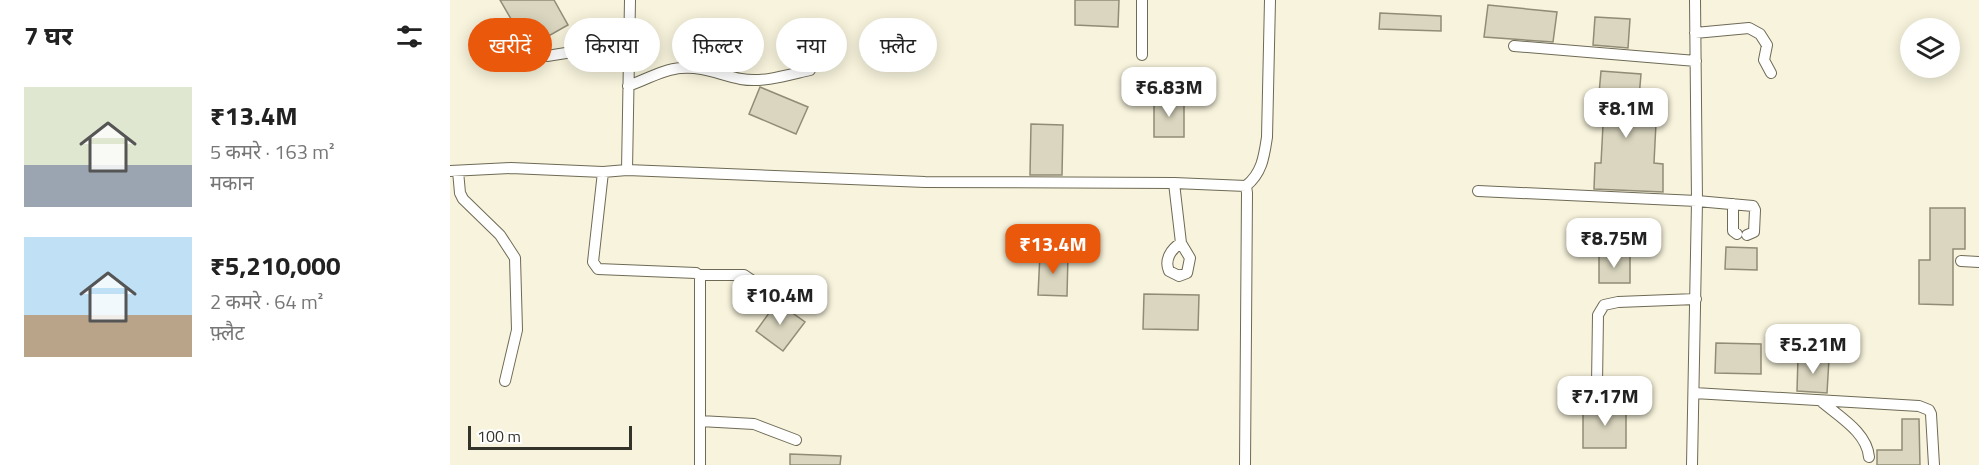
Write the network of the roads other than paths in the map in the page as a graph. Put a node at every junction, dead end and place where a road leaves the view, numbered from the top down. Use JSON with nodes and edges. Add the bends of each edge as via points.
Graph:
{"nodes":[{"id":1,"x":630,"y":0,"type":"edge"},
{"id":2,"x":1142,"y":0,"type":"edge"},
{"id":3,"x":1270,"y":0,"type":"edge"},
{"id":4,"x":1695,"y":0,"type":"edge"},
{"id":5,"x":630,"y":18,"type":"edge"},
{"id":6,"x":1695,"y":33,"type":"junction"},
{"id":7,"x":1514,"y":46,"type":"dead end"},
{"id":8,"x":1142,"y":55,"type":"dead end"},
{"id":9,"x":1696,"y":61,"type":"junction"},
{"id":10,"x":628,"y":72,"type":"edge"},
{"id":11,"x":801,"y":72,"type":"edge"},
{"id":12,"x":1771,"y":73,"type":"dead end"},
{"id":13,"x":628,"y":86,"type":"junction"},
{"id":14,"x":627,"y":170,"type":"junction"},
{"id":15,"x":454,"y":171,"type":"edge"},
{"id":16,"x":603,"y":172,"type":"junction"},
{"id":17,"x":1174,"y":183,"type":"junction"},
{"id":18,"x":1246,"y":186,"type":"junction"},
{"id":19,"x":1478,"y":190,"type":"dead end"},
{"id":20,"x":1697,"y":201,"type":"junction"},
{"id":21,"x":1733,"y":204,"type":"junction"},
{"id":22,"x":1181,"y":243,"type":"dead end"},
{"id":23,"x":1961,"y":261,"type":"dead end"},
{"id":24,"x":1979,"y":262,"type":"edge"},
{"id":25,"x":699,"y":275,"type":"junction"},
{"id":26,"x":769,"y":292,"type":"dead end"},
{"id":27,"x":1696,"y":300,"type":"junction"},
{"id":28,"x":505,"y":381,"type":"dead end"},
{"id":29,"x":1597,"y":384,"type":"dead end"},
{"id":30,"x":1694,"y":393,"type":"junction"},
{"id":31,"x":1821,"y":400,"type":"junction"},
{"id":32,"x":700,"y":421,"type":"junction"},
{"id":33,"x":796,"y":440,"type":"dead end"},
{"id":34,"x":1869,"y":457,"type":"dead end"},
{"id":35,"x":700,"y":465,"type":"edge"},
{"id":36,"x":1245,"y":465,"type":"edge"},
{"id":37,"x":1692,"y":465,"type":"edge"},
{"id":38,"x":1934,"y":465,"type":"edge"}],
"edges":[{"from":1,"to":5,"type":"street"},
{"from":2,"to":8,"type":"street"},
{"from":3,"to":18,"type":"street","via":[[1265,155],[1255,178]]},
{"from":4,"to":6,"type":"street"},
{"from":6,"to":9,"type":"street"},
{"from":6,"to":12,"type":"street","via":[[1749,28],[1756,31],[1767,45],[1764,57]]},
{"from":7,"to":9,"type":"street"},
{"from":9,"to":20,"type":"street"},
{"from":10,"to":13,"type":"street"},
{"from":11,"to":13,"type":"street","via":[[749,80],[683,68]]},
{"from":13,"to":14,"type":"street"},
{"from":14,"to":16,"type":"street"},
{"from":14,"to":17,"type":"street","via":[[925,182]]},
{"from":15,"to":16,"type":"street","via":[[511,168]]},
{"from":15,"to":28,"type":"street","via":[[463,199],[500,235],[515,258],[517,330]]},
{"from":16,"to":25,"type":"street","via":[[593,262],[596,268]]},
{"from":17,"to":18,"type":"street"},
{"from":17,"to":22,"type":"street"},
{"from":18,"to":36,"type":"street"},
{"from":19,"to":20,"type":"street"},
{"from":20,"to":21,"type":"street"},
{"from":20,"to":27,"type":"street"},
{"from":21,"to":21,"type":"street","via":[[1733,231],[1754,232],[1754,206]]},
{"from":23,"to":24,"type":"street"},
{"from":25,"to":26,"type":"street","via":[[744,275]]},
{"from":25,"to":32,"type":"street"},
{"from":27,"to":29,"type":"street","via":[[1604,305],[1598,315]]},
{"from":27,"to":30,"type":"street"},
{"from":30,"to":31,"type":"street"},
{"from":30,"to":37,"type":"street"},
{"from":31,"to":34,"type":"street","via":[[1863,437]]},
{"from":31,"to":38,"type":"street","via":[[1919,406],[1929,410]]},
{"from":32,"to":33,"type":"street","via":[[748,423]]},
{"from":32,"to":35,"type":"street"}]}
